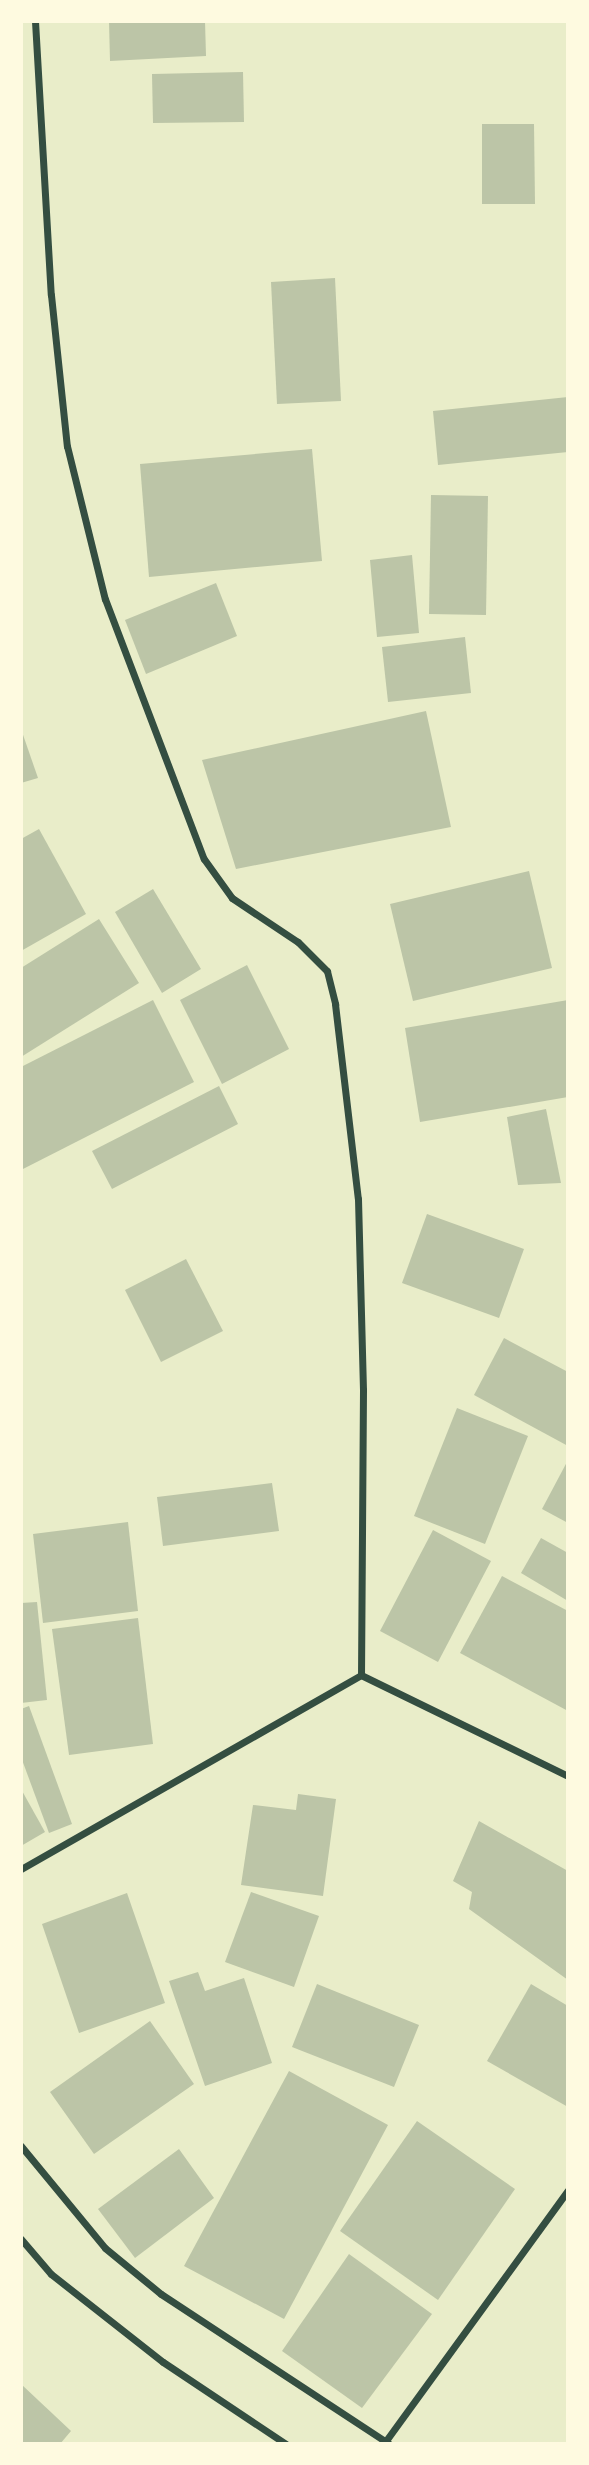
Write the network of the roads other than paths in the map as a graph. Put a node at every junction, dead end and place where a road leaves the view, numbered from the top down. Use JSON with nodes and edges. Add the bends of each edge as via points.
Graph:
{"nodes":[{"id":1,"x":35,"y":21,"type":"edge"},
{"id":2,"x":361,"y":1675,"type":"junction"},
{"id":3,"x":568,"y":1776,"type":"edge"},
{"id":4,"x":21,"y":1869,"type":"edge"},
{"id":5,"x":21,"y":2146,"type":"edge"},
{"id":6,"x":568,"y":2190,"type":"edge"},
{"id":7,"x":21,"y":2239,"type":"edge"},
{"id":8,"x":387,"y":2443,"type":"edge"},
{"id":9,"x":286,"y":2444,"type":"edge"}],
"edges":[{"from":1,"to":2,"type":"street","via":[[51,295],[67,446],[104,599],[204,859],[232,898],[298,942],[327,971],[335,1004],[358,1199],[363,1390]]},
{"from":2,"to":3,"type":"street"},
{"from":2,"to":4,"type":"street"},
{"from":5,"to":8,"type":"street","via":[[105,2248],[133,2271]]},
{"from":6,"to":8,"type":"street"},
{"from":7,"to":9,"type":"street","via":[[51,2274],[163,2362]]}]}
